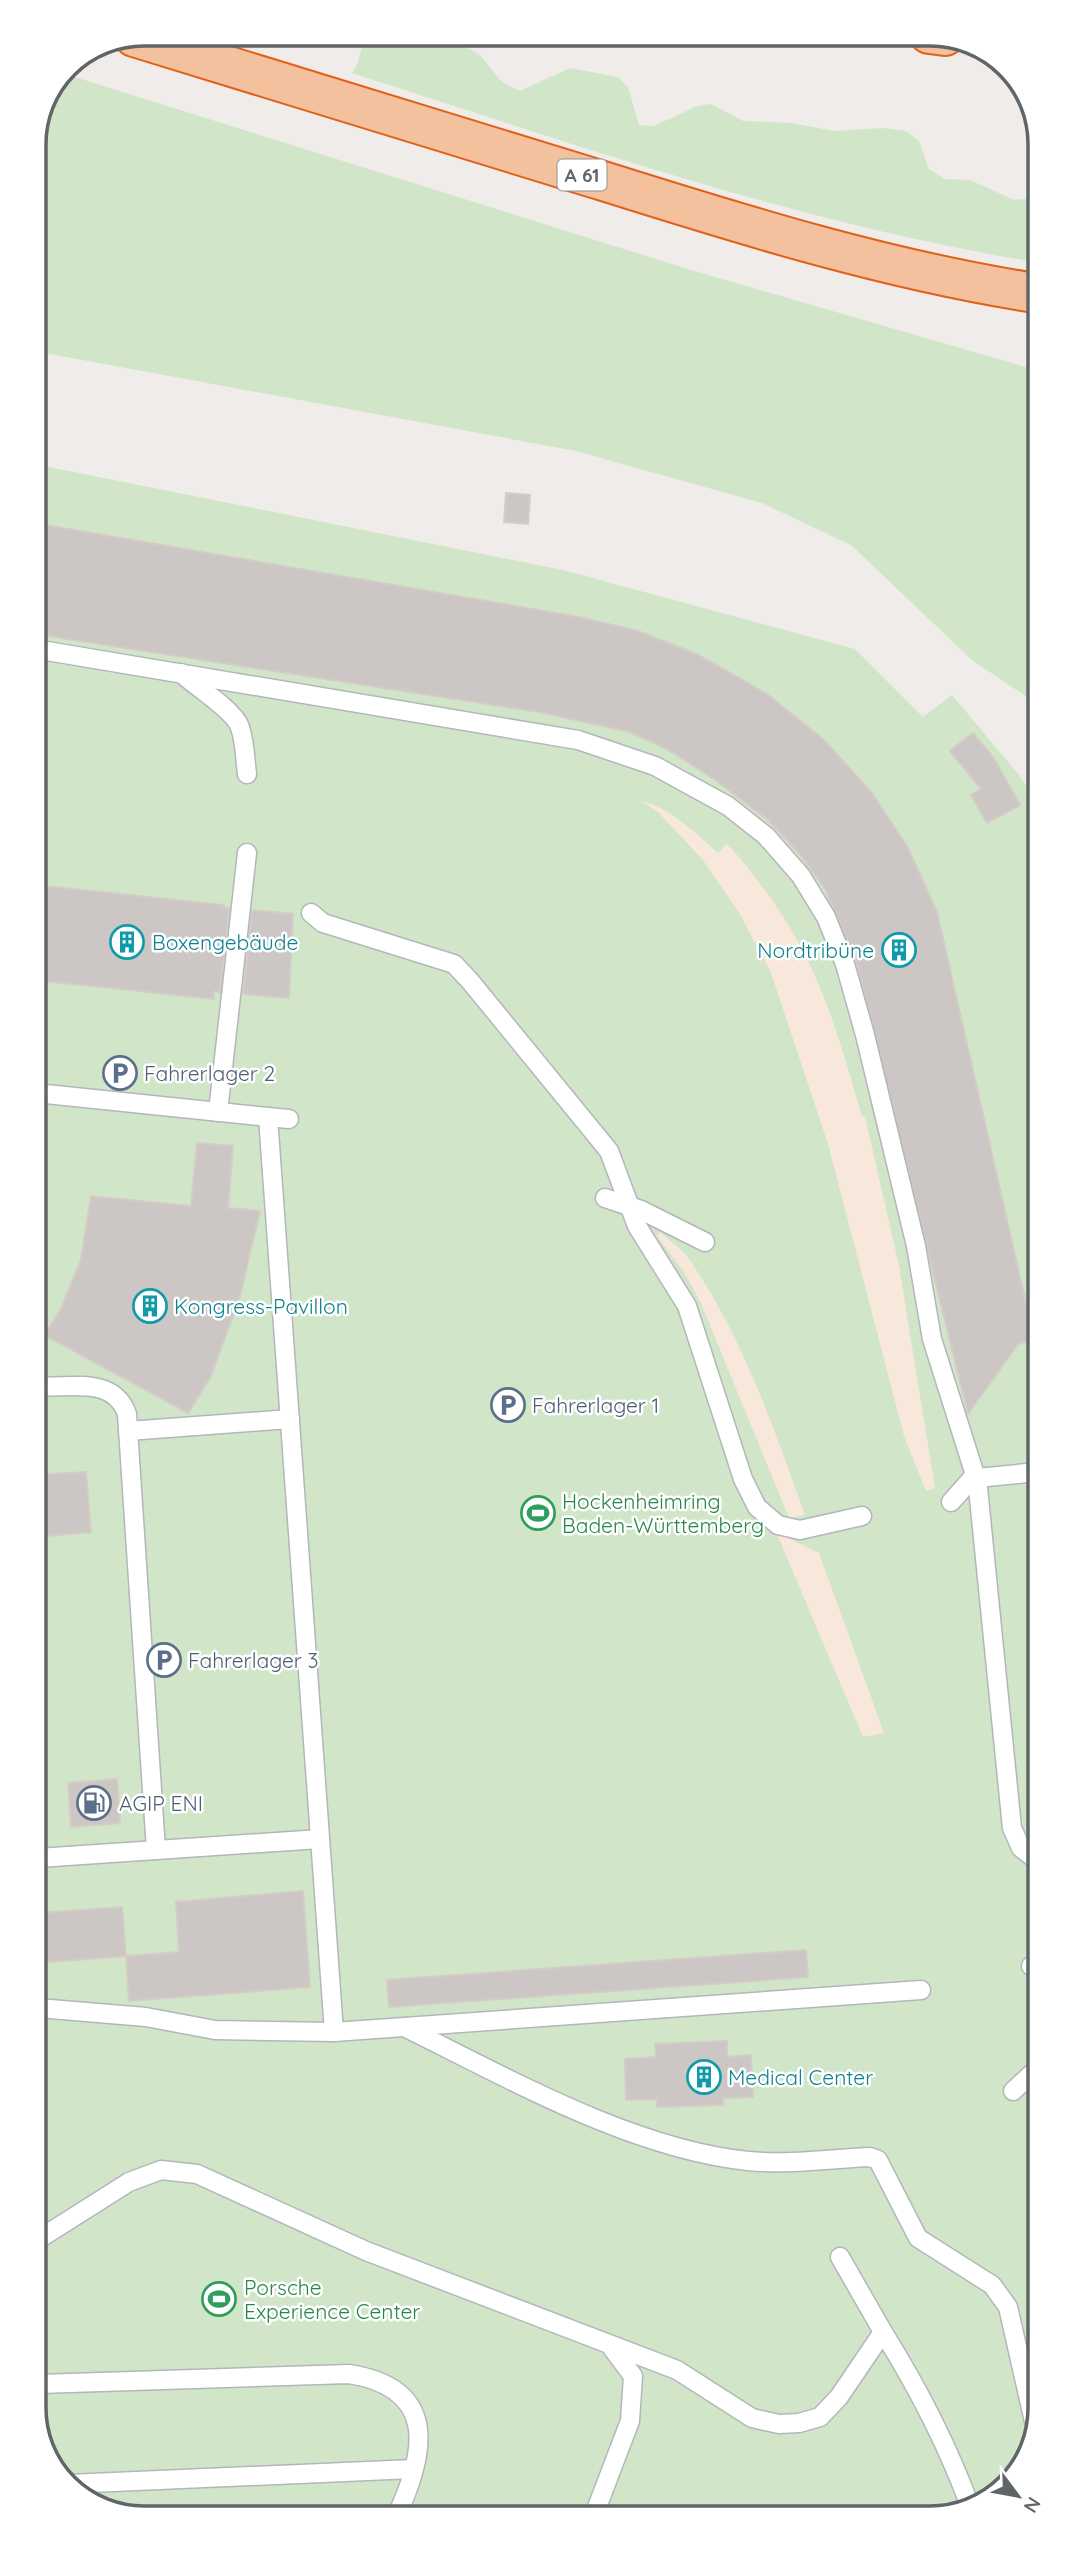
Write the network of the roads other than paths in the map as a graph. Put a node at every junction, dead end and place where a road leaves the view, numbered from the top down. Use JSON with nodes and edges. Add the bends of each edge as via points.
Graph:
{"nodes":[{"id":1,"x":164,"y":46,"type":"edge"},
{"id":2,"x":1028,"y":292,"type":"edge"},
{"id":3,"x":46,"y":651,"type":"edge"},
{"id":4,"x":181,"y":673,"type":"junction"},
{"id":5,"x":247,"y":774,"type":"dead end"},
{"id":6,"x":247,"y":853,"type":"dead end"},
{"id":7,"x":311,"y":913,"type":"dead end"},
{"id":8,"x":46,"y":1094,"type":"edge"},
{"id":9,"x":218,"y":1112,"type":"junction"},
{"id":10,"x":268,"y":1117,"type":"junction"},
{"id":11,"x":289,"y":1119,"type":"dead end"},
{"id":12,"x":605,"y":1198,"type":"dead end"},
{"id":13,"x":632,"y":1207,"type":"junction"},
{"id":14,"x":705,"y":1242,"type":"dead end"},
{"id":15,"x":46,"y":1386,"type":"edge"},
{"id":16,"x":290,"y":1419,"type":"junction"},
{"id":17,"x":128,"y":1431,"type":"junction"},
{"id":18,"x":1028,"y":1473,"type":"edge"},
{"id":19,"x":976,"y":1477,"type":"junction"},
{"id":20,"x":951,"y":1503,"type":"dead end"},
{"id":21,"x":862,"y":1516,"type":"dead end"},
{"id":22,"x":320,"y":1839,"type":"junction"},
{"id":23,"x":156,"y":1850,"type":"junction"},
{"id":24,"x":1028,"y":1853,"type":"edge"},
{"id":25,"x":46,"y":1857,"type":"edge"},
{"id":26,"x":920,"y":1990,"type":"dead end"},
{"id":27,"x":46,"y":2009,"type":"edge"},
{"id":28,"x":404,"y":2026,"type":"junction"},
{"id":29,"x":334,"y":2032,"type":"junction"},
{"id":30,"x":1028,"y":2077,"type":"edge"},
{"id":31,"x":1013,"y":2091,"type":"dead end"},
{"id":32,"x":46,"y":2234,"type":"edge"},
{"id":33,"x":840,"y":2257,"type":"dead end"},
{"id":34,"x":883,"y":2332,"type":"junction"},
{"id":35,"x":612,"y":2348,"type":"junction"},
{"id":36,"x":46,"y":2384,"type":"edge"},
{"id":37,"x":1028,"y":2395,"type":"edge"},
{"id":38,"x":414,"y":2469,"type":"junction"},
{"id":39,"x":81,"y":2483,"type":"edge"},
{"id":40,"x":967,"y":2499,"type":"edge"},
{"id":41,"x":400,"y":2506,"type":"edge"},
{"id":42,"x":597,"y":2506,"type":"edge"}],
"edges":[{"from":1,"to":2,"type":"highway","number":"A 61","via":[[782,234],[935,274]]},
{"from":3,"to":4,"type":"lane"},
{"from":4,"to":5,"type":"lane","via":[[230,711],[239,726]]},
{"from":4,"to":19,"type":"lane","via":[[578,740],[655,766],[728,806],[766,836],[801,876],[827,917],[845,964],[916,1246],[932,1339]]},
{"from":6,"to":9,"type":"lane"},
{"from":7,"to":13,"type":"lane","via":[[323,923],[454,964],[609,1151]]},
{"from":8,"to":9,"type":"lane"},
{"from":9,"to":10,"type":"lane"},
{"from":10,"to":11,"type":"lane"},
{"from":10,"to":16,"type":"lane"},
{"from":12,"to":13,"type":"lane"},
{"from":13,"to":14,"type":"lane"},
{"from":13,"to":21,"type":"lane","via":[[637,1226],[687,1306],[743,1479],[757,1507],[778,1525],[800,1531]]},
{"from":15,"to":17,"type":"lane","via":[[99,1387],[116,1395],[127,1414]]},
{"from":16,"to":17,"type":"lane"},
{"from":16,"to":22,"type":"lane"},
{"from":17,"to":23,"type":"lane"},
{"from":18,"to":19,"type":"lane"},
{"from":19,"to":20,"type":"lane"},
{"from":19,"to":24,"type":"lane","via":[[1012,1828]]},
{"from":22,"to":23,"type":"lane"},
{"from":22,"to":29,"type":"lane"},
{"from":23,"to":25,"type":"lane"},
{"from":26,"to":28,"type":"lane"},
{"from":27,"to":29,"type":"lane","via":[[146,2017],[215,2030]]},
{"from":28,"to":29,"type":"lane"},
{"from":28,"to":37,"type":"lane","via":[[601,2120],[666,2145],[747,2161],[878,2160],[918,2238],[992,2285],[1008,2306]]},
{"from":30,"to":31,"type":"lane"},
{"from":32,"to":35,"type":"lane","via":[[129,2182],[160,2170],[197,2174],[366,2251]]},
{"from":33,"to":34,"type":"lane"},
{"from":34,"to":35,"type":"lane","via":[[839,2398],[820,2417],[799,2423],[779,2424],[752,2417],[677,2370]]},
{"from":34,"to":40,"type":"lane","via":[[952,2457]]},
{"from":35,"to":42,"type":"lane","via":[[633,2376],[630,2421]]},
{"from":36,"to":38,"type":"lane","via":[[369,2377],[403,2396],[414,2409],[419,2445]]},
{"from":38,"to":39,"type":"lane"},
{"from":38,"to":41,"type":"lane"}]}
